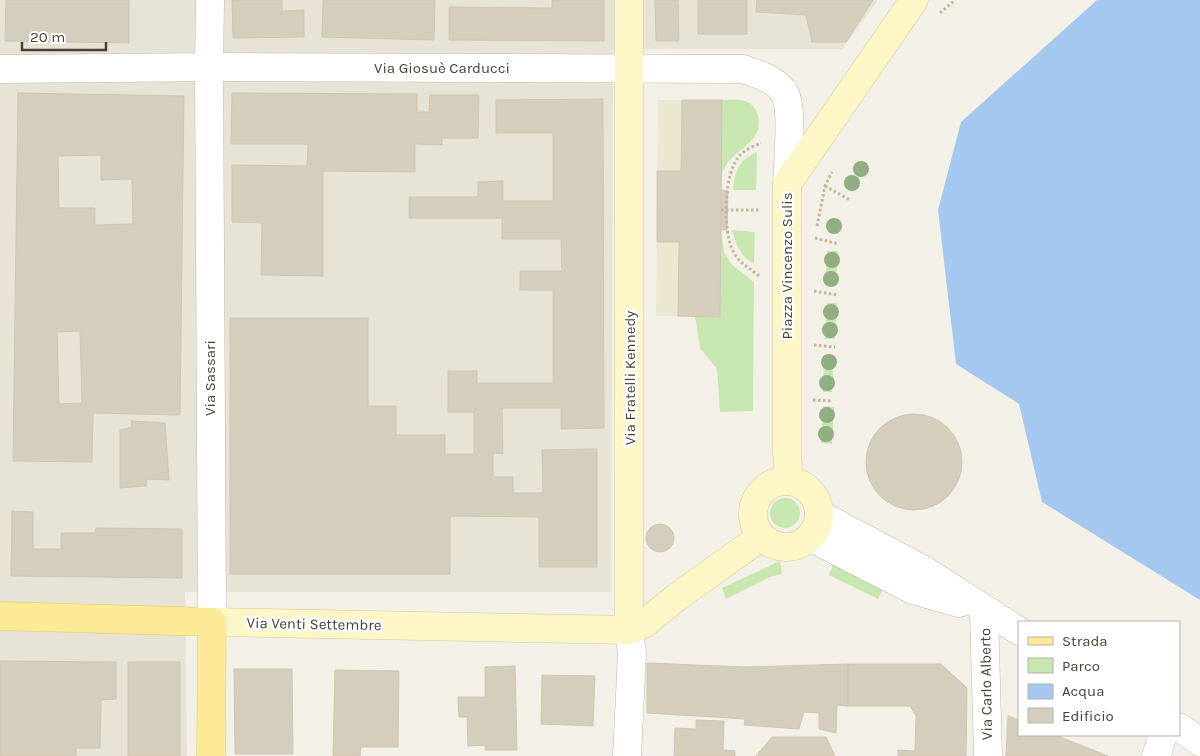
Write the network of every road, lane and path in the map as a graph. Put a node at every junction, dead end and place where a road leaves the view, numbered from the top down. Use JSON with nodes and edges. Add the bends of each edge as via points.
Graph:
{"nodes":[{"id":1,"x":210,"y":0,"type":"edge"},
{"id":2,"x":629,"y":0,"type":"edge"},
{"id":3,"x":914,"y":0,"type":"edge"},
{"id":4,"x":955,"y":0,"type":"edge"},
{"id":5,"x":937,"y":16,"type":"dead end"},
{"id":6,"x":209,"y":67,"type":"junction"},
{"id":7,"x":630,"y":68,"type":"junction"},
{"id":8,"x":0,"y":69,"type":"edge"},
{"id":9,"x":764,"y":142,"type":"dead end"},
{"id":10,"x":835,"y":164,"type":"dead end"},
{"id":11,"x":788,"y":184,"type":"junction"},
{"id":12,"x":825,"y":186,"type":"junction"},
{"id":13,"x":721,"y":199,"type":"dead end"},
{"id":14,"x":727,"y":199,"type":"junction"},
{"id":15,"x":850,"y":200,"type":"dead end"},
{"id":16,"x":721,"y":210,"type":"dead end"},
{"id":17,"x":727,"y":210,"type":"junction"},
{"id":18,"x":756,"y":210,"type":"dead end"},
{"id":19,"x":721,"y":220,"type":"dead end"},
{"id":20,"x":727,"y":220,"type":"junction"},
{"id":21,"x":814,"y":238,"type":"junction"},
{"id":22,"x":813,"y":244,"type":"dead end"},
{"id":23,"x":838,"y":244,"type":"dead end"},
{"id":24,"x":761,"y":278,"type":"dead end"},
{"id":25,"x":811,"y":283,"type":"dead end"},
{"id":26,"x":811,"y":291,"type":"junction"},
{"id":27,"x":836,"y":295,"type":"dead end"},
{"id":28,"x":811,"y":300,"type":"dead end"},
{"id":29,"x":811,"y":336,"type":"dead end"},
{"id":30,"x":811,"y":345,"type":"junction"},
{"id":31,"x":835,"y":346,"type":"dead end"},
{"id":32,"x":811,"y":354,"type":"dead end"},
{"id":33,"x":810,"y":394,"type":"dead end"},
{"id":34,"x":833,"y":400,"type":"dead end"},
{"id":35,"x":789,"y":481,"type":"junction"},
{"id":36,"x":814,"y":526,"type":"junction"},
{"id":37,"x":762,"y":537,"type":"junction"},
{"id":38,"x":984,"y":611,"type":"junction"},
{"id":39,"x":0,"y":616,"type":"edge"},
{"id":40,"x":212,"y":622,"type":"junction"},
{"id":41,"x":629,"y":630,"type":"junction"},
{"id":42,"x":1018,"y":630,"type":"edge"},
{"id":43,"x":1180,"y":728,"type":"edge"},
{"id":44,"x":1162,"y":736,"type":"edge"},
{"id":45,"x":1200,"y":742,"type":"edge"},
{"id":46,"x":211,"y":756,"type":"edge"},
{"id":47,"x":627,"y":756,"type":"edge"},
{"id":48,"x":988,"y":756,"type":"edge"},
{"id":49,"x":1156,"y":756,"type":"edge"}],
"edges":[{"from":1,"to":6,"type":"street","name":"Via Sassari"},
{"from":2,"to":7,"type":"street","name":"Via Fratelli Kennedy"},
{"from":3,"to":11,"type":"street","name":"Piazza Vincenzo Sulis"},
{"from":4,"to":5,"type":"path"},
{"from":6,"to":7,"type":"street","name":"Via Giosuè Carducci"},
{"from":6,"to":8,"type":"street","name":"Via Giosuè Carducci"},
{"from":6,"to":40,"type":"street","name":"Via Sassari"},
{"from":7,"to":11,"type":"street","name":"Via Giosuè Carducci","via":[[742,69],[770,79],[786,95]]},
{"from":7,"to":41,"type":"street","name":"Via Fratelli Kennedy"},
{"from":9,"to":14,"type":"path","via":[[741,154],[730,172]]},
{"from":10,"to":12,"type":"path"},
{"from":11,"to":35,"type":"street","name":"Piazza Vincenzo Sulis"},
{"from":12,"to":15,"type":"path"},
{"from":12,"to":21,"type":"path"},
{"from":13,"to":14,"type":"path"},
{"from":14,"to":17,"type":"path"},
{"from":16,"to":17,"type":"path"},
{"from":17,"to":18,"type":"path"},
{"from":17,"to":20,"type":"path"},
{"from":19,"to":20,"type":"path"},
{"from":20,"to":24,"type":"path","via":[[732,251],[738,261]]},
{"from":21,"to":22,"type":"path"},
{"from":21,"to":23,"type":"path"},
{"from":25,"to":26,"type":"path"},
{"from":26,"to":27,"type":"path"},
{"from":26,"to":28,"type":"path"},
{"from":29,"to":30,"type":"path"},
{"from":30,"to":31,"type":"path"},
{"from":30,"to":32,"type":"path"},
{"from":33,"to":34,"type":"path","via":[[810,400]]},
{"from":35,"to":36,"type":"street","via":[[808,490],[815,498]]},
{"from":35,"to":37,"type":"street","via":[[772,484],[758,494],[752,516]]},
{"from":36,"to":37,"type":"street","via":[[801,544],[780,547]]},
{"from":36,"to":38,"type":"street","via":[[913,590]]},
{"from":37,"to":41,"type":"street","via":[[644,624]]},
{"from":38,"to":42,"type":"street"},
{"from":38,"to":48,"type":"street","name":"Via Carlo Alberto"},
{"from":39,"to":40,"type":"main road","name":"Via Venti Settembre"},
{"from":40,"to":41,"type":"street","name":"Via Venti Settembre"},
{"from":40,"to":46,"type":"main road","name":"Via Sassari"},
{"from":41,"to":47,"type":"street","name":"Via Fratelli Kennedy","via":[[632,654]]},
{"from":43,"to":45,"type":"street"},
{"from":44,"to":49,"type":"street"}]}
